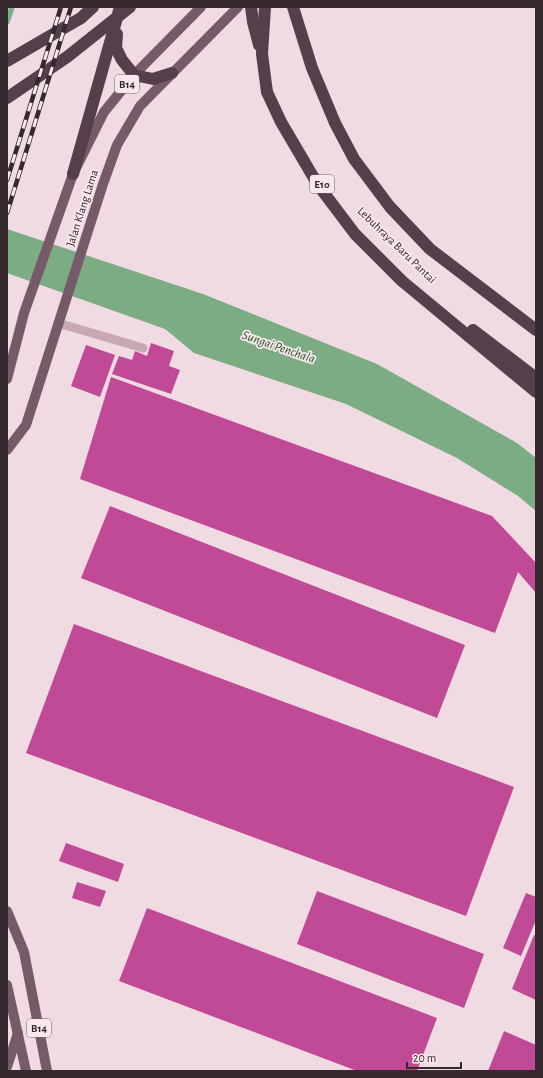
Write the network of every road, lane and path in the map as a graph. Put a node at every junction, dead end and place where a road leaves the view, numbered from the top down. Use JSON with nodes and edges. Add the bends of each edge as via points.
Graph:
{"nodes":[{"id":1,"x":93,"y":7,"type":"edge"},
{"id":2,"x":120,"y":7,"type":"edge"},
{"id":3,"x":130,"y":7,"type":"edge"},
{"id":4,"x":201,"y":7,"type":"edge"},
{"id":5,"x":238,"y":7,"type":"edge"},
{"id":6,"x":251,"y":7,"type":"edge"},
{"id":7,"x":265,"y":7,"type":"edge"},
{"id":8,"x":293,"y":7,"type":"edge"},
{"id":9,"x":7,"y":61,"type":"edge"},
{"id":10,"x":172,"y":73,"type":"junction"},
{"id":11,"x":134,"y":75,"type":"junction"},
{"id":12,"x":7,"y":98,"type":"edge"},
{"id":13,"x":73,"y":174,"type":"junction"},
{"id":14,"x":58,"y":323,"type":"junction"},
{"id":15,"x":536,"y":330,"type":"edge"},
{"id":16,"x":143,"y":348,"type":"dead end"},
{"id":17,"x":536,"y":378,"type":"edge"},
{"id":18,"x":7,"y":379,"type":"edge"},
{"id":19,"x":536,"y":392,"type":"edge"},
{"id":20,"x":7,"y":450,"type":"edge"},
{"id":21,"x":7,"y":911,"type":"edge"},
{"id":22,"x":7,"y":985,"type":"edge"},
{"id":23,"x":18,"y":1032,"type":"junction"},
{"id":24,"x":7,"y":1068,"type":"edge"},
{"id":25,"x":26,"y":1071,"type":"edge"},
{"id":26,"x":47,"y":1071,"type":"edge"}],
"edges":[{"from":1,"to":9,"type":"highway","via":[[81,18]]},
{"from":2,"to":11,"type":"highway","via":[[116,48]]},
{"from":2,"to":13,"type":"highway"},
{"from":3,"to":12,"type":"highway","via":[[67,57]]},
{"from":4,"to":11,"type":"main road","name":"Jalan Klang Lama","number":"B14"},
{"from":5,"to":10,"type":"main road","name":"Jalan Klang Lama","number":"B14"},
{"from":6,"to":17,"type":"highway","name":"Lebuhraya Baru Pantai","number":"E10","via":[[265,63],[284,111],[314,173],[356,228],[407,277]]},
{"from":7,"to":19,"type":"highway","via":[[262,54],[267,92],[281,122],[318,185],[355,234],[402,281]]},
{"from":8,"to":15,"type":"highway","name":"Lebuhraya Baru Pantai","via":[[312,68],[335,123],[354,159],[385,201],[430,249]]},
{"from":10,"to":11,"type":"highway","via":[[153,79]]},
{"from":10,"to":14,"type":"main road","name":"Jalan Klang Lama","number":"B14","via":[[140,106],[117,145]]},
{"from":11,"to":13,"type":"main road","name":"Jalan Klang Lama","number":"B14","via":[[104,112]]},
{"from":13,"to":18,"type":"main road","name":"Jalan Klang Lama","number":"B14","via":[[24,313]]},
{"from":14,"to":16,"type":"lane"},
{"from":14,"to":20,"type":"main road","name":"Jalan Klang Lama","number":"B14","via":[[26,425]]},
{"from":21,"to":26,"type":"main road","number":"B14","via":[[24,952]]},
{"from":22,"to":23,"type":"main road","number":"B14"},
{"from":23,"to":24,"type":"main road"},
{"from":23,"to":25,"type":"main road","number":"B14"}]}
